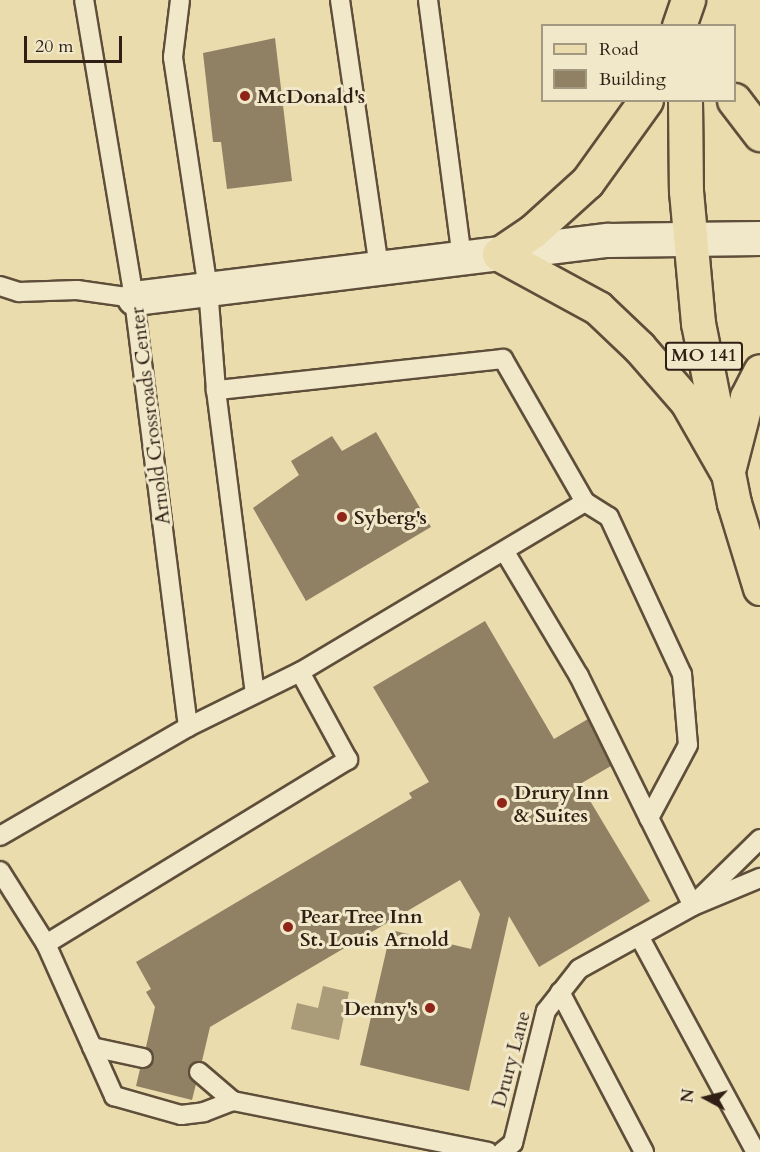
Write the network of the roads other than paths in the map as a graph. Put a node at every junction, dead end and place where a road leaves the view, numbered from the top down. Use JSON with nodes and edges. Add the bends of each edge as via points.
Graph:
{"nodes":[{"id":1,"x":84,"y":0,"type":"edge"},
{"id":2,"x":180,"y":0,"type":"edge"},
{"id":3,"x":340,"y":0,"type":"edge"},
{"id":4,"x":428,"y":0,"type":"edge"},
{"id":5,"x":689,"y":0,"type":"edge"},
{"id":6,"x":680,"y":24,"type":"edge"},
{"id":7,"x":688,"y":24,"type":"edge"},
{"id":8,"x":697,"y":24,"type":"edge"},
{"id":9,"x":645,"y":102,"type":"edge"},
{"id":10,"x":685,"y":102,"type":"edge"},
{"id":11,"x":736,"y":102,"type":"edge"},
{"id":12,"x":760,"y":134,"type":"edge"},
{"id":13,"x":760,"y":238,"type":"edge"},
{"id":14,"x":688,"y":239,"type":"junction"},
{"id":15,"x":499,"y":254,"type":"junction"},
{"id":16,"x":462,"y":258,"type":"junction"},
{"id":17,"x":379,"y":268,"type":"junction"},
{"id":18,"x":0,"y":286,"type":"edge"},
{"id":19,"x":208,"y":289,"type":"junction"},
{"id":20,"x":134,"y":298,"type":"junction"},
{"id":21,"x":760,"y":371,"type":"edge"},
{"id":22,"x":216,"y":390,"type":"junction"},
{"id":23,"x":728,"y":472,"type":"junction"},
{"id":24,"x":585,"y":502,"type":"junction"},
{"id":25,"x":505,"y":552,"type":"junction"},
{"id":26,"x":760,"y":588,"type":"edge"},
{"id":27,"x":300,"y":672,"type":"junction"},
{"id":28,"x":255,"y":694,"type":"junction"},
{"id":29,"x":188,"y":727,"type":"junction"},
{"id":30,"x":649,"y":818,"type":"junction"},
{"id":31,"x":0,"y":836,"type":"edge"},
{"id":32,"x":760,"y":839,"type":"edge"},
{"id":33,"x":0,"y":871,"type":"edge"},
{"id":34,"x":760,"y":878,"type":"edge"},
{"id":35,"x":693,"y":906,"type":"junction"},
{"id":36,"x":639,"y":936,"type":"junction"},
{"id":37,"x":46,"y":944,"type":"junction"},
{"id":38,"x":560,"y":992,"type":"junction"},
{"id":39,"x":92,"y":1047,"type":"junction"},
{"id":40,"x":143,"y":1058,"type":"dead end"},
{"id":41,"x":200,"y":1072,"type":"dead end"},
{"id":42,"x":233,"y":1101,"type":"junction"},
{"id":43,"x":488,"y":1152,"type":"edge"},
{"id":44,"x":502,"y":1152,"type":"edge"},
{"id":45,"x":644,"y":1152,"type":"edge"},
{"id":46,"x":756,"y":1152,"type":"edge"}],
"edges":[{"from":1,"to":20,"type":"lane"},
{"from":2,"to":19,"type":"lane","via":[[173,57]]},
{"from":3,"to":17,"type":"lane"},
{"from":4,"to":16,"type":"lane"},
{"from":5,"to":6,"type":"main road"},
{"from":5,"to":7,"type":"main road"},
{"from":5,"to":8,"type":"main road"},
{"from":9,"to":15,"type":"main road","via":[[587,182],[533,231]]},
{"from":10,"to":14,"type":"main road","number":"MO 141"},
{"from":11,"to":12,"type":"main road"},
{"from":13,"to":14,"type":"street","name":"Arnold Crossroads Center"},
{"from":14,"to":15,"type":"street","name":"Arnold Crossroads Center","via":[[608,240]]},
{"from":14,"to":23,"type":"main road","number":"MO 141","via":[[698,323]]},
{"from":15,"to":16,"type":"street","name":"Arnold Crossroads Center"},
{"from":15,"to":23,"type":"main road","via":[[598,308],[639,346],[687,402]]},
{"from":16,"to":17,"type":"street","name":"Arnold Crossroads Center"},
{"from":17,"to":19,"type":"street","name":"Arnold Crossroads Center"},
{"from":18,"to":20,"type":"lane","via":[[19,292],[77,290]]},
{"from":19,"to":20,"type":"street","name":"Arnold Crossroads Center"},
{"from":19,"to":22,"type":"lane"},
{"from":20,"to":29,"type":"lane","name":"Arnold Crossroads Center"},
{"from":21,"to":23,"type":"main road","via":[[747,397]]},
{"from":22,"to":24,"type":"lane","via":[[503,358]]},
{"from":22,"to":28,"type":"lane"},
{"from":23,"to":26,"type":"main road","number":"MO 141"},
{"from":24,"to":25,"type":"lane"},
{"from":24,"to":30,"type":"lane","via":[[609,517],[682,674],[688,744]]},
{"from":25,"to":27,"type":"lane"},
{"from":25,"to":30,"type":"lane","via":[[579,676]]},
{"from":27,"to":28,"type":"lane"},
{"from":27,"to":37,"type":"lane","via":[[348,760]]},
{"from":28,"to":29,"type":"lane"},
{"from":29,"to":31,"type":"lane"},
{"from":30,"to":35,"type":"lane"},
{"from":32,"to":35,"type":"lane","name":"Drury Lane"},
{"from":33,"to":37,"type":"lane"},
{"from":34,"to":35,"type":"lane","name":"Drury Lane"},
{"from":35,"to":36,"type":"lane","name":"Drury Lane"},
{"from":36,"to":38,"type":"lane","name":"Drury Lane","via":[[579,969]]},
{"from":36,"to":46,"type":"lane"},
{"from":37,"to":39,"type":"lane"},
{"from":38,"to":44,"type":"lane","name":"Drury Lane","via":[[546,1011],[513,1143]]},
{"from":38,"to":45,"type":"lane"},
{"from":39,"to":40,"type":"lane"},
{"from":39,"to":42,"type":"lane","via":[[114,1096],[181,1115]]},
{"from":41,"to":42,"type":"lane"},
{"from":42,"to":43,"type":"lane"}]}
